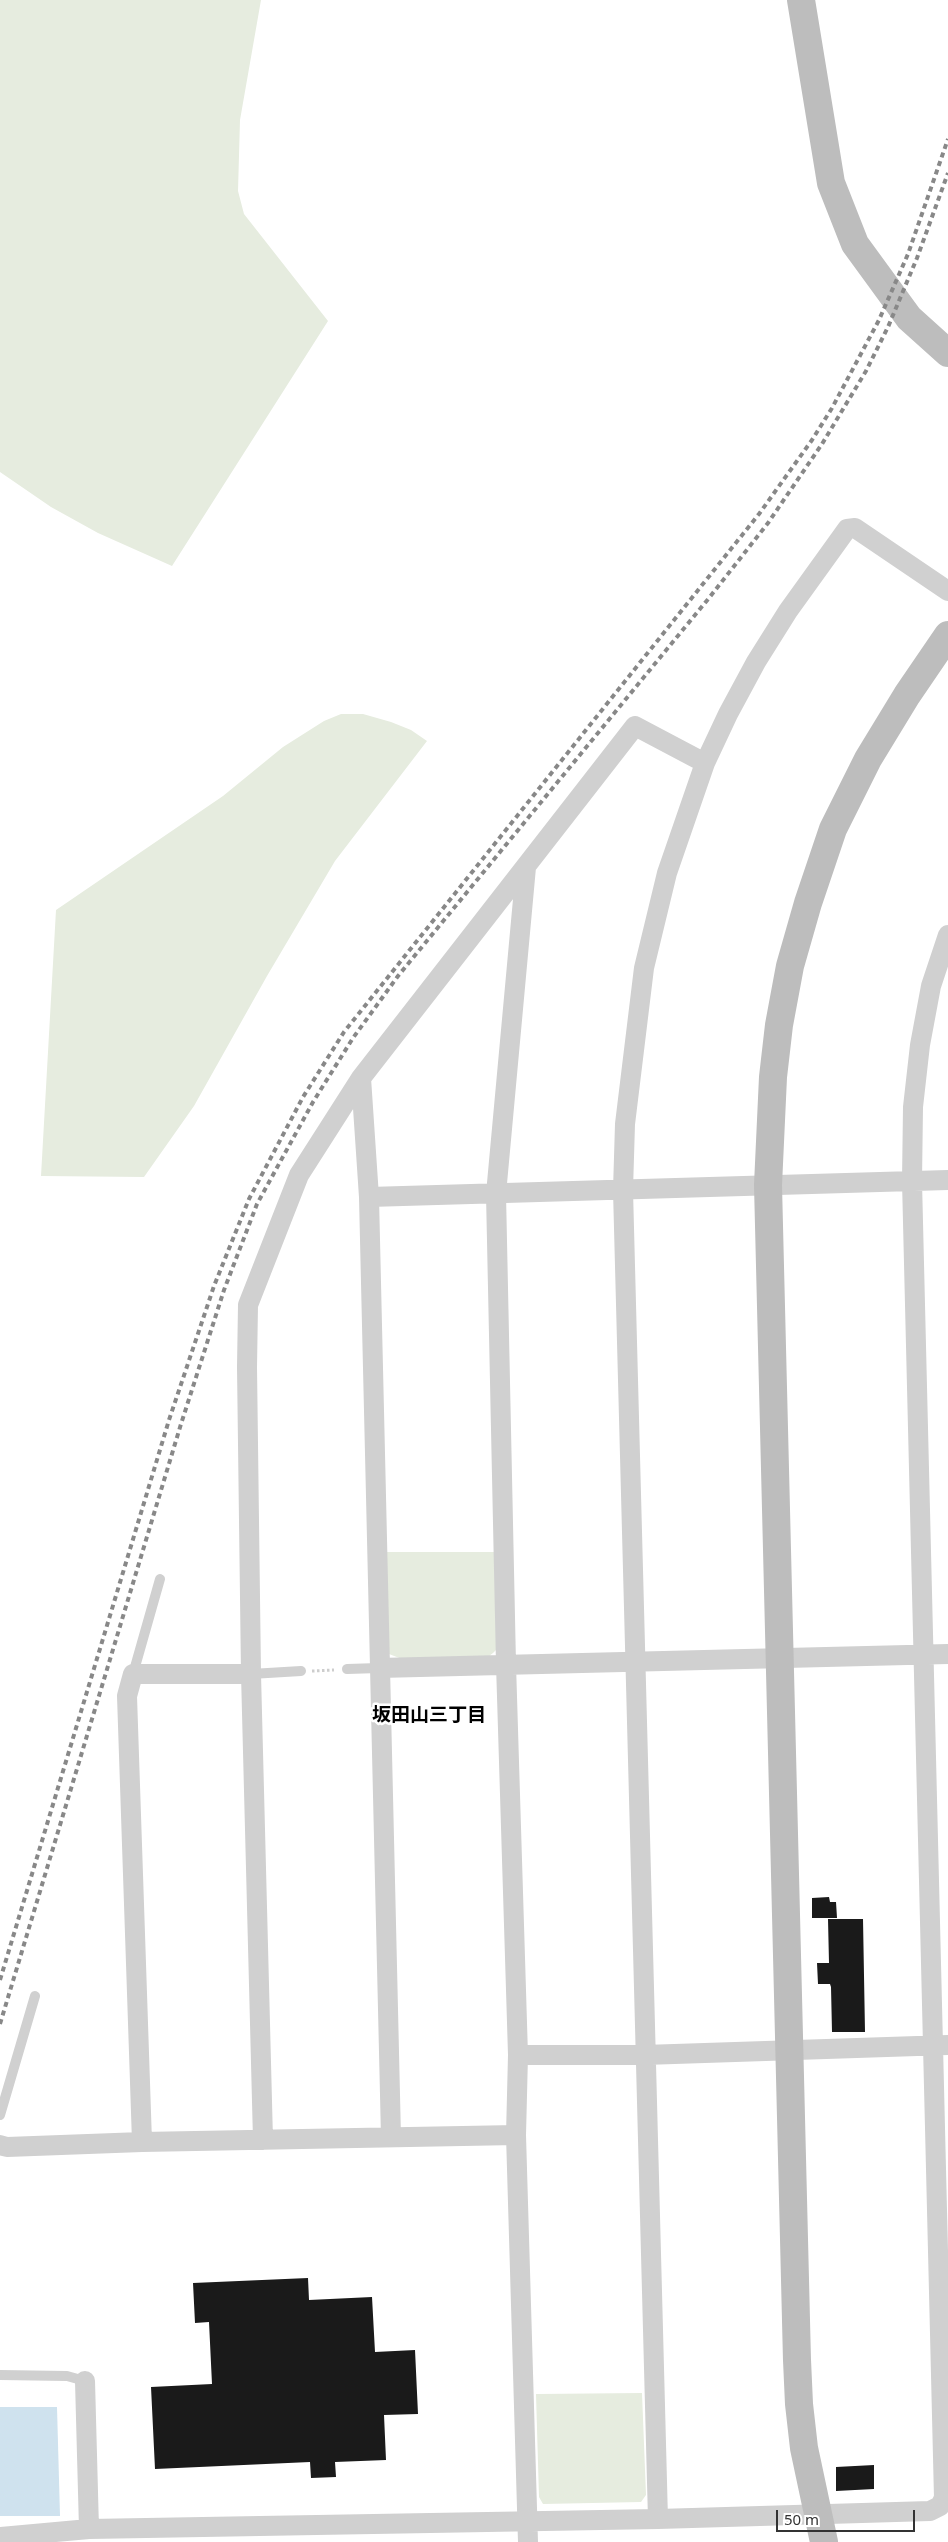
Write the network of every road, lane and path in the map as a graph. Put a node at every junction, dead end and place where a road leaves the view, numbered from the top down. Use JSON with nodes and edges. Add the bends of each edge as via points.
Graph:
{"nodes":[{"id":1,"x":802,"y":0,"type":"edge"},
{"id":2,"x":948,"y":353,"type":"edge"},
{"id":3,"x":948,"y":591,"type":"edge"},
{"id":4,"x":948,"y":635,"type":"edge"},
{"id":5,"x":706,"y":763,"type":"junction"},
{"id":6,"x":526,"y":868,"type":"junction"},
{"id":7,"x":948,"y":935,"type":"edge"},
{"id":8,"x":361,"y":1078,"type":"junction"},
{"id":9,"x":948,"y":1180,"type":"edge"},
{"id":10,"x":912,"y":1182,"type":"junction"},
{"id":11,"x":768,"y":1185,"type":"junction"},
{"id":12,"x":623,"y":1190,"type":"junction"},
{"id":13,"x":496,"y":1194,"type":"junction"},
{"id":14,"x":369,"y":1196,"type":"junction"},
{"id":15,"x":160,"y":1579,"type":"dead end"},
{"id":16,"x":948,"y":1654,"type":"edge"},
{"id":17,"x":922,"y":1655,"type":"junction"},
{"id":18,"x":781,"y":1657,"type":"junction"},
{"id":19,"x":635,"y":1662,"type":"junction"},
{"id":20,"x":506,"y":1664,"type":"junction"},
{"id":21,"x":379,"y":1668,"type":"junction"},
{"id":22,"x":347,"y":1669,"type":"joint"},
{"id":23,"x":301,"y":1671,"type":"joint"},
{"id":24,"x":133,"y":1674,"type":"junction"},
{"id":25,"x":251,"y":1674,"type":"junction"},
{"id":26,"x":35,"y":1996,"type":"dead end"},
{"id":27,"x":941,"y":2046,"type":"edge"},
{"id":28,"x":788,"y":2051,"type":"junction"},
{"id":29,"x":518,"y":2055,"type":"junction"},
{"id":30,"x":644,"y":2055,"type":"junction"},
{"id":31,"x":0,"y":2115,"type":"edge"},
{"id":32,"x":516,"y":2135,"type":"junction"},
{"id":33,"x":391,"y":2137,"type":"junction"},
{"id":34,"x":263,"y":2140,"type":"junction"},
{"id":35,"x":142,"y":2142,"type":"junction"},
{"id":36,"x":0,"y":2145,"type":"edge"},
{"id":37,"x":0,"y":2375,"type":"edge"},
{"id":38,"x":85,"y":2380,"type":"joint"},
{"id":39,"x":818,"y":2514,"type":"junction"},
{"id":40,"x":658,"y":2519,"type":"junction"},
{"id":41,"x":527,"y":2521,"type":"junction"},
{"id":42,"x":89,"y":2529,"type":"junction"},
{"id":43,"x":206,"y":2534,"type":"edge"},
{"id":44,"x":0,"y":2537,"type":"edge"},
{"id":45,"x":528,"y":2542,"type":"edge"},
{"id":46,"x":824,"y":2542,"type":"edge"}],
"edges":[{"from":1,"to":2,"type":"street","via":[[831,183],[855,244],[909,318]]},
{"from":3,"to":5,"type":"street","via":[[855,528],[847,529],[756,662]]},
{"from":4,"to":11,"type":"street","via":[[868,759],[833,829],[808,903],[790,966],[779,1025]]},
{"from":5,"to":6,"type":"street","via":[[634,726]]},
{"from":5,"to":12,"type":"street","via":[[667,873],[644,968],[625,1124]]},
{"from":6,"to":8,"type":"street"},
{"from":6,"to":13,"type":"street"},
{"from":7,"to":10,"type":"street","via":[[931,986],[920,1045],[913,1107]]},
{"from":8,"to":14,"type":"street"},
{"from":8,"to":25,"type":"street","via":[[299,1175],[248,1305]]},
{"from":9,"to":10,"type":"street"},
{"from":10,"to":11,"type":"street"},
{"from":10,"to":17,"type":"street"},
{"from":11,"to":12,"type":"street"},
{"from":11,"to":18,"type":"street"},
{"from":12,"to":13,"type":"street"},
{"from":12,"to":19,"type":"street"},
{"from":13,"to":14,"type":"street"},
{"from":13,"to":20,"type":"street"},
{"from":14,"to":21,"type":"street"},
{"from":15,"to":24,"type":"lane"},
{"from":16,"to":17,"type":"street"},
{"from":17,"to":18,"type":"street"},
{"from":17,"to":27,"type":"street"},
{"from":18,"to":19,"type":"street"},
{"from":18,"to":28,"type":"street"},
{"from":19,"to":20,"type":"street"},
{"from":19,"to":30,"type":"street"},
{"from":20,"to":21,"type":"street"},
{"from":20,"to":29,"type":"street"},
{"from":21,"to":22,"type":"lane"},
{"from":21,"to":33,"type":"street"},
{"from":22,"to":23,"type":"path"},
{"from":23,"to":25,"type":"lane"},
{"from":24,"to":25,"type":"street"},
{"from":24,"to":35,"type":"street","via":[[127,1696]]},
{"from":25,"to":34,"type":"street"},
{"from":26,"to":31,"type":"lane"},
{"from":27,"to":28,"type":"street"},
{"from":27,"to":39,"type":"street","via":[[944,2498],[940,2506],[930,2511]]},
{"from":28,"to":30,"type":"street"},
{"from":28,"to":39,"type":"street","via":[[799,2404]]},
{"from":29,"to":30,"type":"street"},
{"from":29,"to":32,"type":"street"},
{"from":30,"to":40,"type":"street"},
{"from":32,"to":33,"type":"street"},
{"from":32,"to":41,"type":"street"},
{"from":33,"to":34,"type":"street"},
{"from":34,"to":35,"type":"street"},
{"from":35,"to":36,"type":"street","via":[[7,2148]]},
{"from":37,"to":38,"type":"lane","via":[[68,2376]]},
{"from":38,"to":42,"type":"street"},
{"from":39,"to":40,"type":"street"},
{"from":39,"to":46,"type":"street"},
{"from":40,"to":41,"type":"street"},
{"from":41,"to":43,"type":"street"},
{"from":41,"to":45,"type":"street"},
{"from":42,"to":43,"type":"street"},
{"from":42,"to":44,"type":"street"}]}
